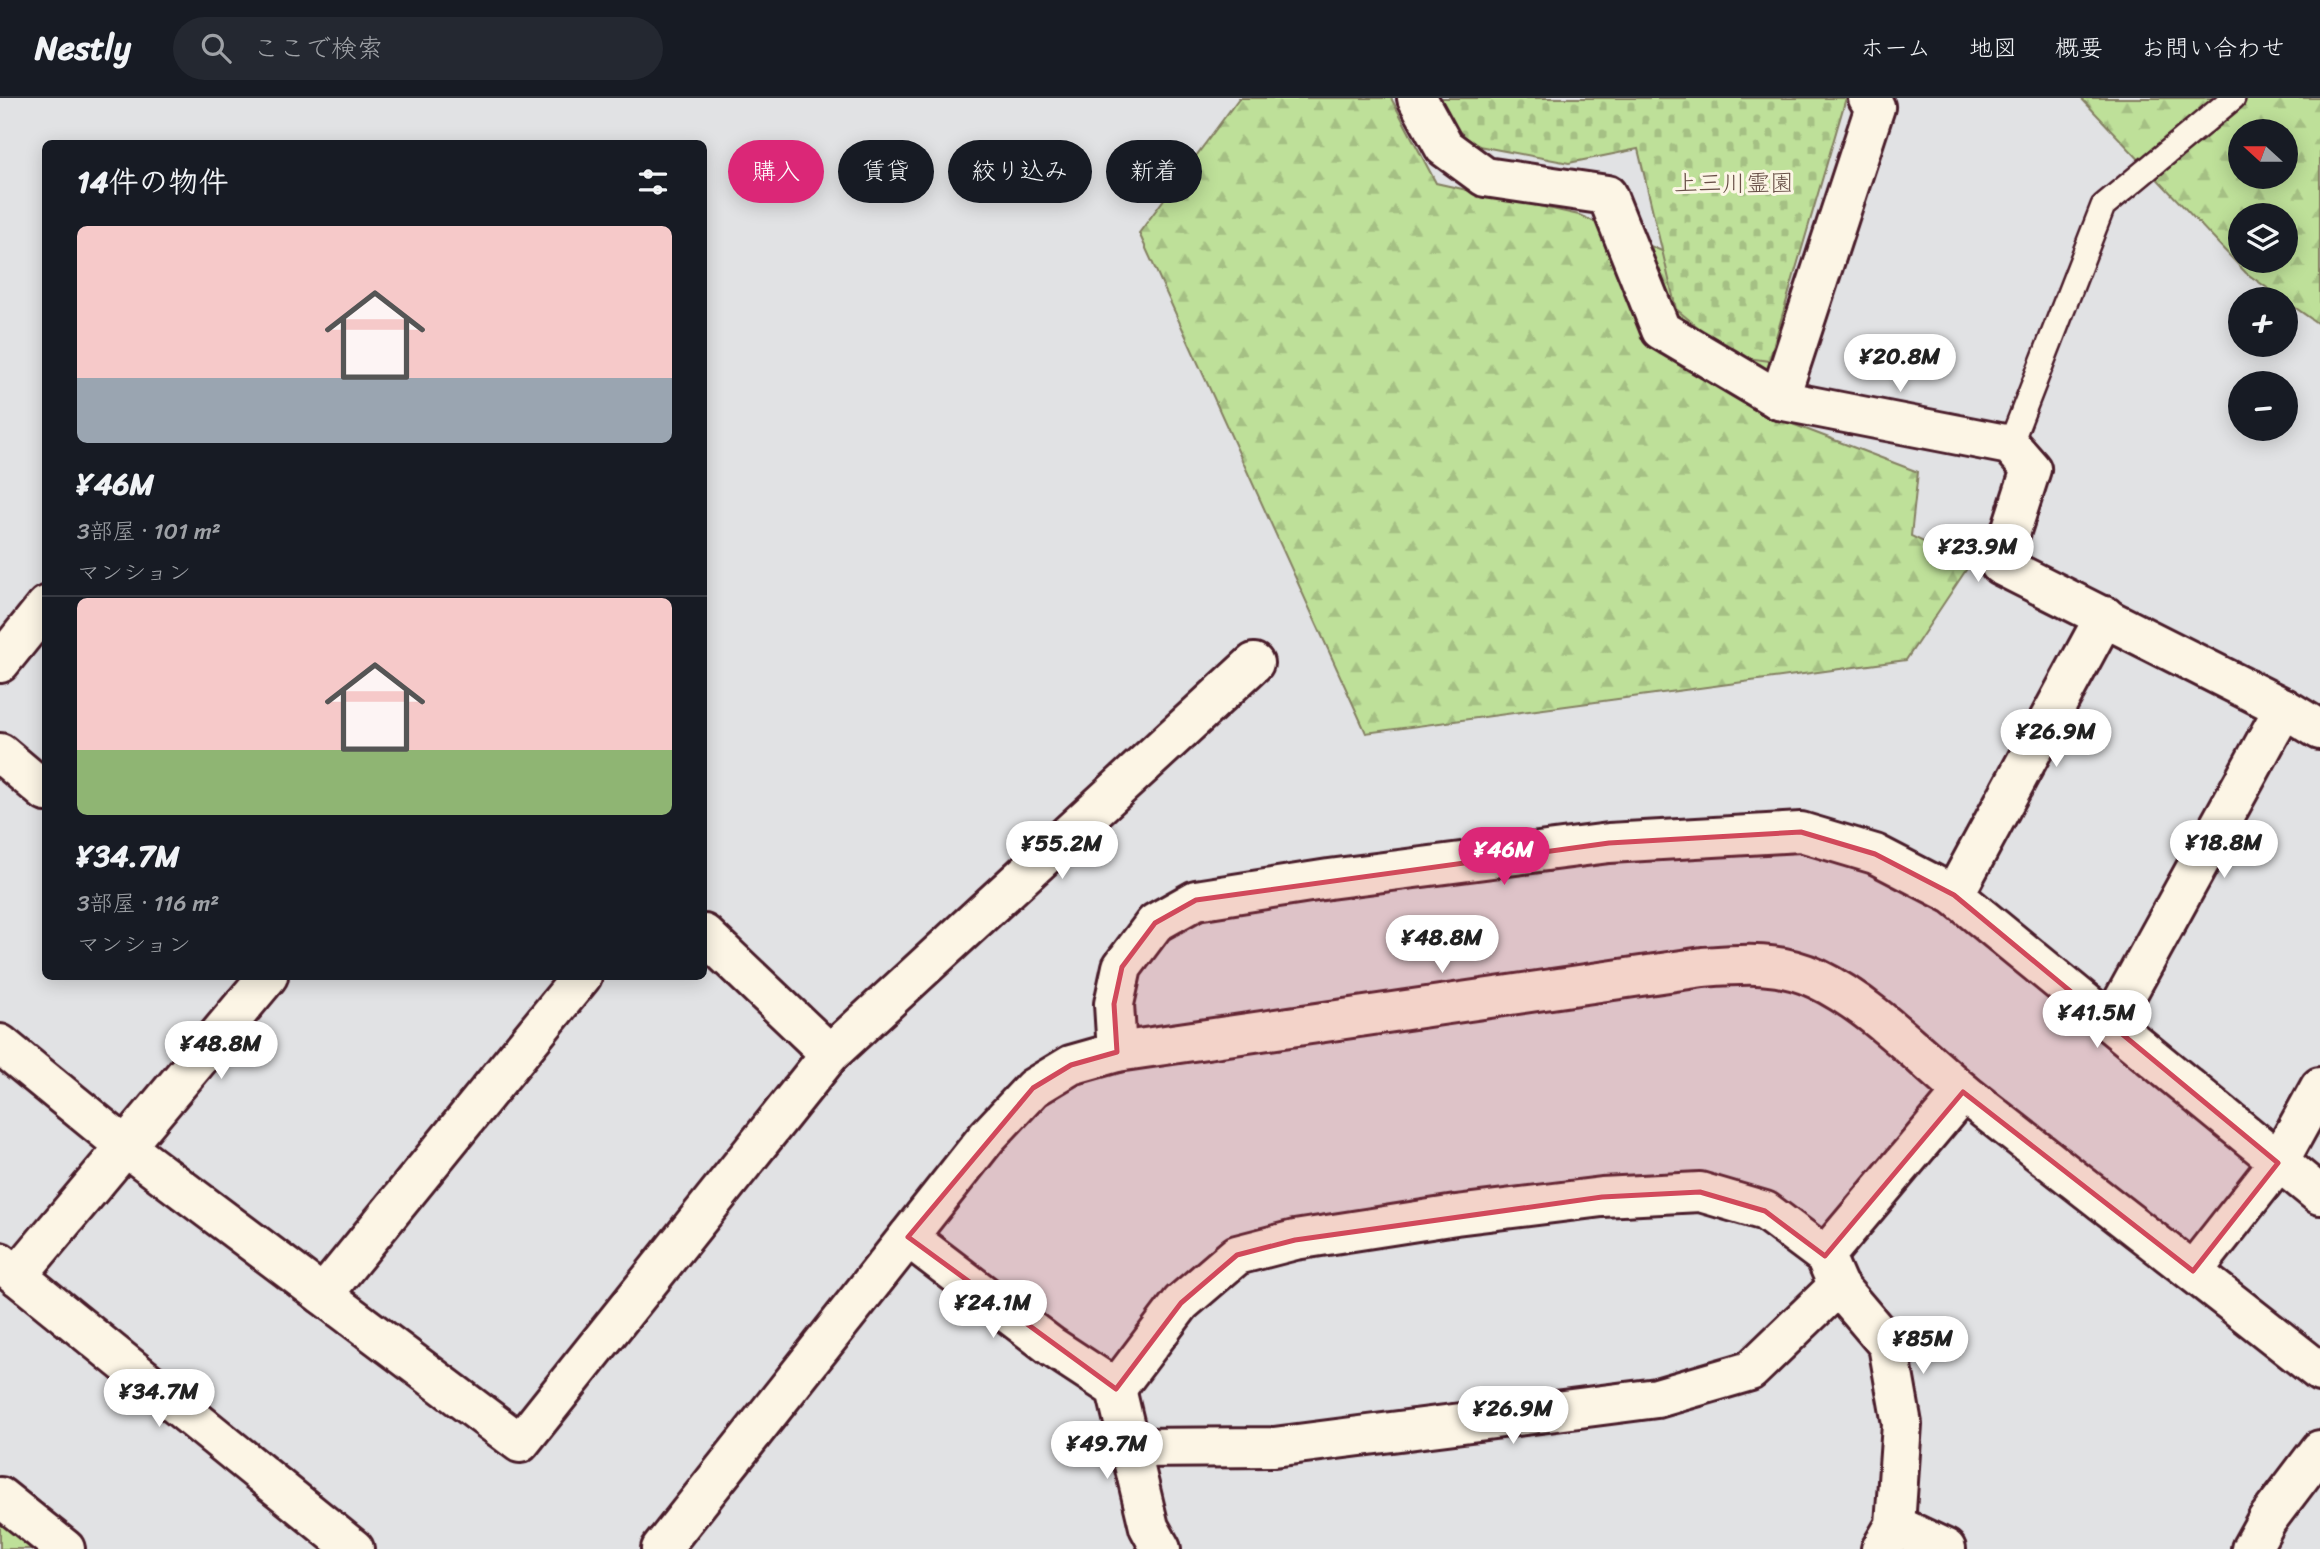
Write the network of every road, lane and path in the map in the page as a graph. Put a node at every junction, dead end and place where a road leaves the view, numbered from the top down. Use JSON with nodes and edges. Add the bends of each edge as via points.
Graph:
{"nodes":[{"id":1,"x":1418,"y":98,"type":"edge"},
{"id":2,"x":1868,"y":98,"type":"edge"},
{"id":3,"x":2233,"y":98,"type":"edge"},
{"id":4,"x":1779,"y":400,"type":"junction"},
{"id":5,"x":2010,"y":446,"type":"junction"},
{"id":6,"x":42,"y":611,"type":"edge"},
{"id":7,"x":2105,"y":616,"type":"junction"},
{"id":8,"x":0,"y":663,"type":"edge"},
{"id":9,"x":1254,"y":663,"type":"dead end"},
{"id":10,"x":2284,"y":708,"type":"junction"},
{"id":11,"x":2320,"y":730,"type":"edge"},
{"id":12,"x":0,"y":753,"type":"edge"},
{"id":13,"x":42,"y":789,"type":"edge"},
{"id":14,"x":1954,"y":895,"type":"junction"},
{"id":15,"x":707,"y":937,"type":"edge"},
{"id":16,"x":262,"y":980,"type":"edge"},
{"id":17,"x":579,"y":980,"type":"edge"},
{"id":18,"x":2111,"y":1023,"type":"junction"},
{"id":19,"x":0,"y":1044,"type":"edge"},
{"id":20,"x":1117,"y":1052,"type":"junction"},
{"id":21,"x":830,"y":1054,"type":"junction"},
{"id":22,"x":2320,"y":1087,"type":"edge"},
{"id":23,"x":1964,"y":1092,"type":"junction"},
{"id":24,"x":127,"y":1148,"type":"junction"},
{"id":25,"x":2277,"y":1163,"type":"junction"},
{"id":26,"x":2320,"y":1195,"type":"edge"},
{"id":27,"x":908,"y":1237,"type":"junction"},
{"id":28,"x":9,"y":1269,"type":"edge"},
{"id":29,"x":1831,"y":1271,"type":"junction"},
{"id":30,"x":2193,"y":1272,"type":"junction"},
{"id":31,"x":323,"y":1295,"type":"junction"},
{"id":32,"x":2320,"y":1372,"type":"edge"},
{"id":33,"x":1116,"y":1389,"type":"junction"},
{"id":34,"x":1129,"y":1448,"type":"junction"},
{"id":35,"x":2320,"y":1450,"type":"edge"},
{"id":36,"x":0,"y":1497,"type":"edge"},
{"id":37,"x":1888,"y":1537,"type":"edge"},
{"id":38,"x":65,"y":1549,"type":"edge"},
{"id":39,"x":354,"y":1549,"type":"edge"},
{"id":40,"x":661,"y":1549,"type":"edge"},
{"id":41,"x":1161,"y":1549,"type":"edge"},
{"id":42,"x":1946,"y":1549,"type":"edge"},
{"id":43,"x":2251,"y":1549,"type":"edge"}],
"edges":[{"from":1,"to":4,"type":"street","via":[[1444,147],[1485,177],[1607,195],[1661,330]]},
{"from":2,"to":4,"type":"street","via":[[1875,107]]},
{"from":3,"to":5,"type":"lane","via":[[2103,206]]},
{"from":4,"to":5,"type":"street"},
{"from":5,"to":7,"type":"street","via":[[2031,469],[2000,565]]},
{"from":6,"to":8,"type":"street"},
{"from":7,"to":10,"type":"street"},
{"from":7,"to":14,"type":"street"},
{"from":9,"to":21,"type":"street"},
{"from":10,"to":11,"type":"street"},
{"from":10,"to":18,"type":"street"},
{"from":12,"to":13,"type":"street"},
{"from":14,"to":18,"type":"street"},
{"from":14,"to":20,"type":"street","via":[[1875,855],[1801,832],[1609,843],[1196,900],[1155,923],[1122,967],[1114,1004]]},
{"from":15,"to":21,"type":"street"},
{"from":16,"to":24,"type":"street"},
{"from":17,"to":31,"type":"street"},
{"from":18,"to":25,"type":"street"},
{"from":19,"to":24,"type":"street"},
{"from":20,"to":23,"type":"street","via":[[1753,963],[1784,966],[1852,1000]]},
{"from":20,"to":27,"type":"street","via":[[1071,1065],[1032,1088]]},
{"from":21,"to":31,"type":"street","via":[[520,1443]]},
{"from":22,"to":25,"type":"street"},
{"from":23,"to":29,"type":"street"},
{"from":23,"to":30,"type":"street"},
{"from":24,"to":28,"type":"street"},
{"from":24,"to":31,"type":"street"},
{"from":25,"to":26,"type":"street"},
{"from":25,"to":30,"type":"street"},
{"from":27,"to":33,"type":"street","via":[[1052,1347]]},
{"from":27,"to":40,"type":"street"},
{"from":28,"to":39,"type":"street"},
{"from":29,"to":33,"type":"street","via":[[1765,1211],[1700,1192],[1602,1196],[1295,1241],[1237,1255],[1181,1303]]},
{"from":29,"to":34,"type":"street","via":[[1750,1371],[1657,1398],[1274,1447]]},
{"from":29,"to":37,"type":"street","via":[[1888,1345],[1902,1424]]},
{"from":30,"to":32,"type":"street"},
{"from":33,"to":34,"type":"street"},
{"from":34,"to":41,"type":"street","via":[[1149,1527]]},
{"from":35,"to":43,"type":"street"},
{"from":36,"to":38,"type":"street"},
{"from":37,"to":42,"type":"street"}]}
